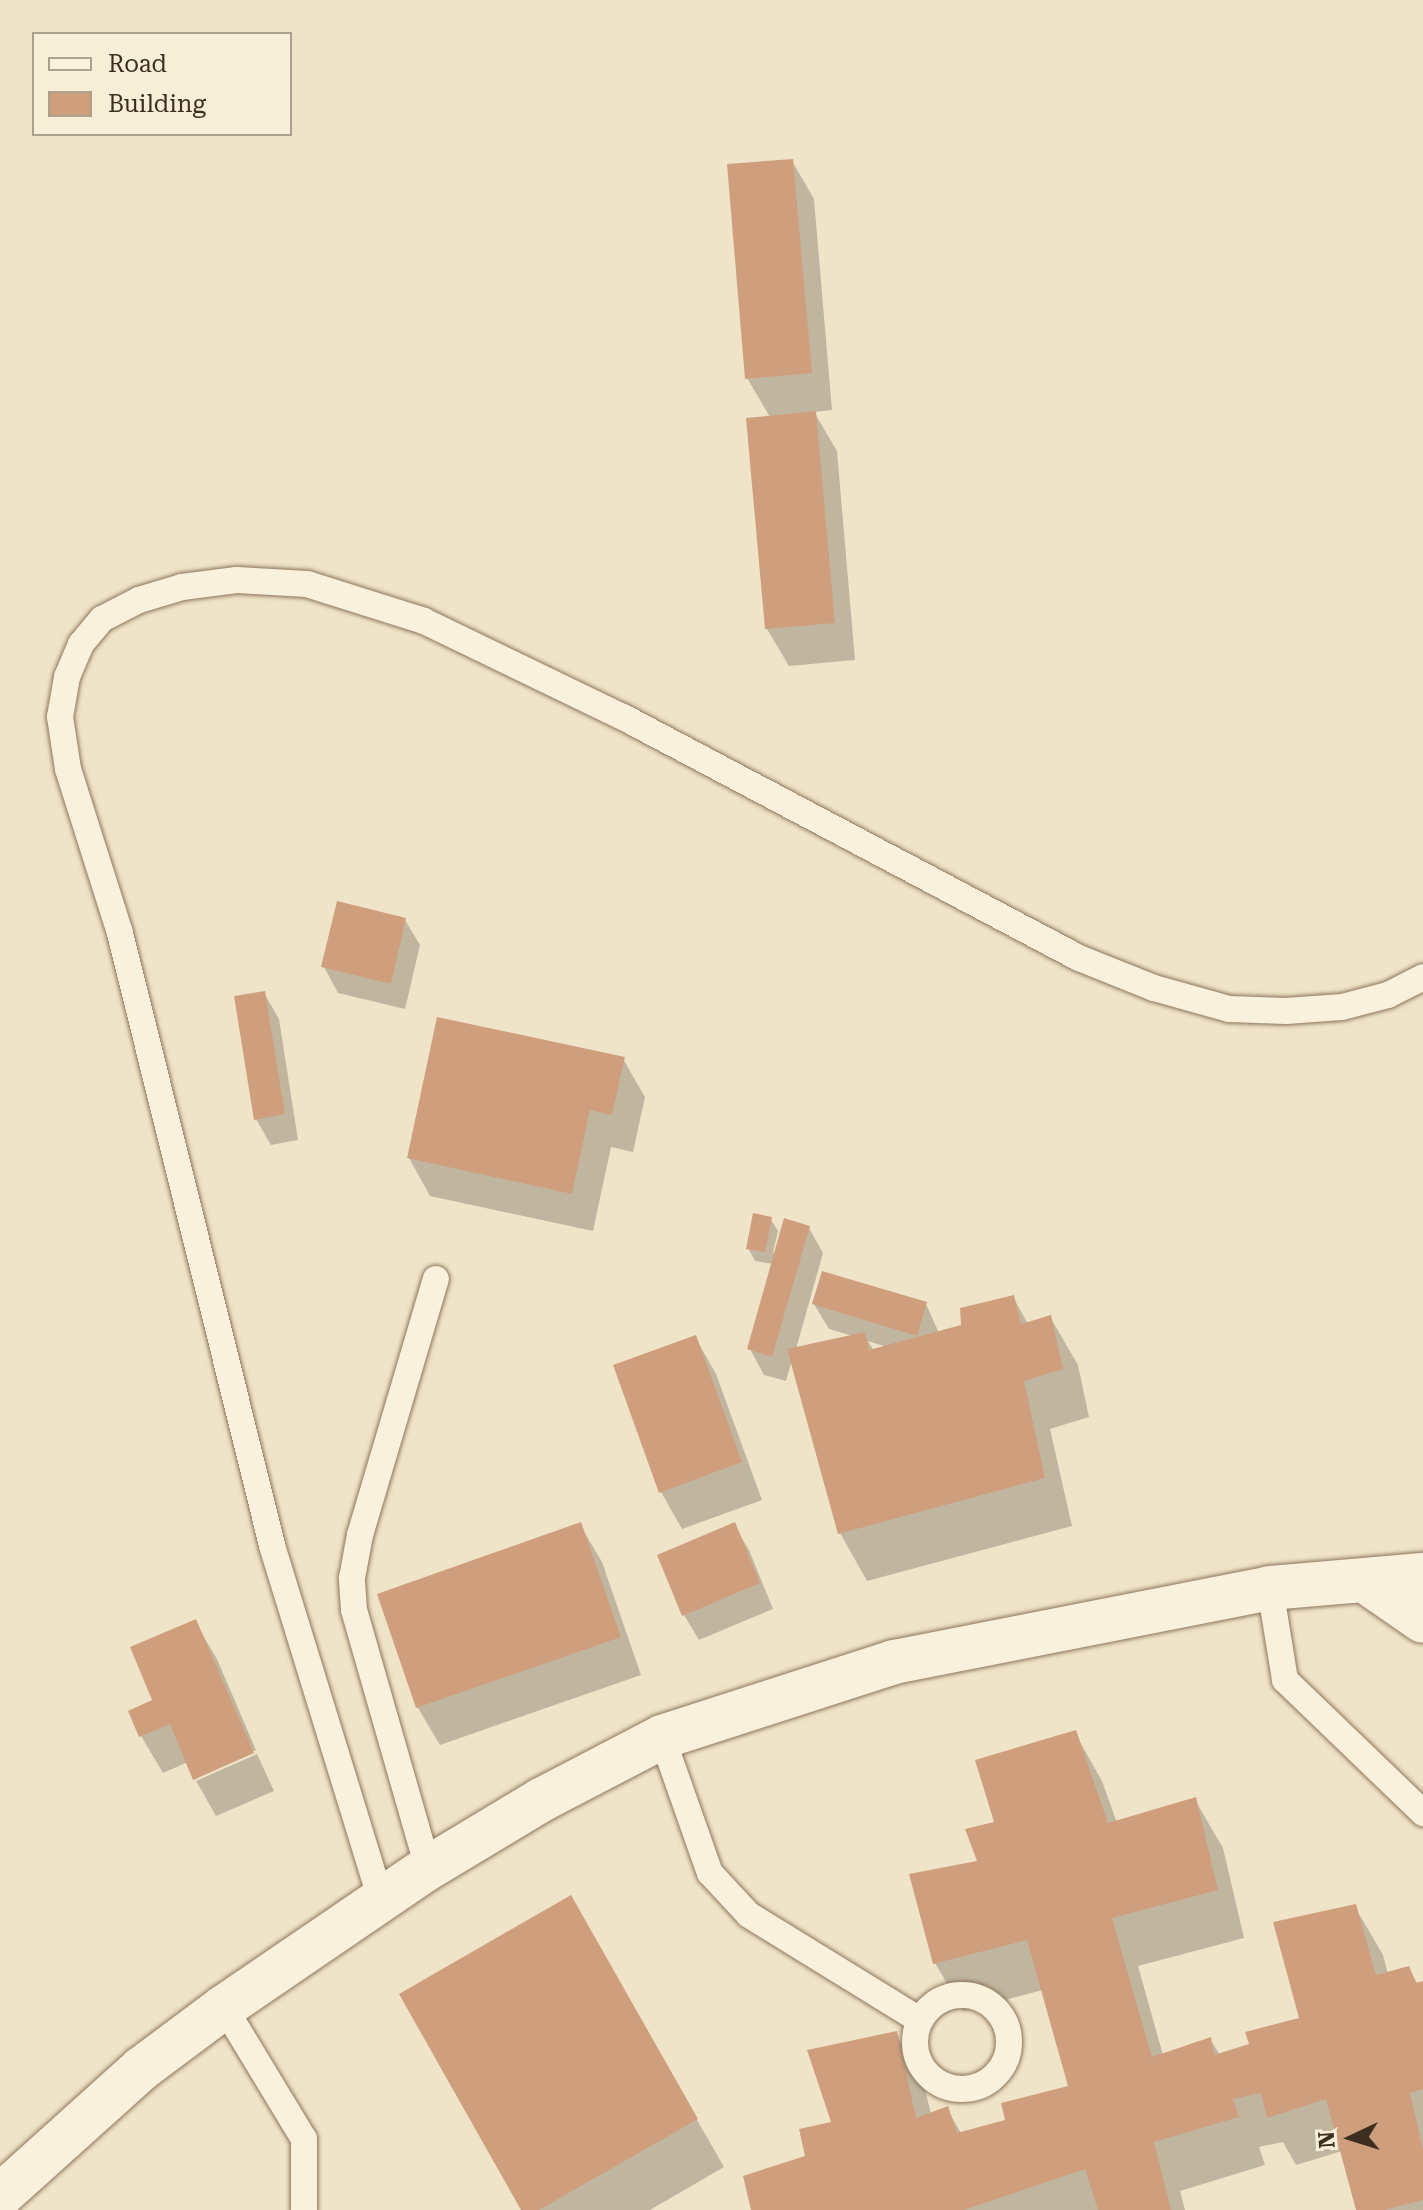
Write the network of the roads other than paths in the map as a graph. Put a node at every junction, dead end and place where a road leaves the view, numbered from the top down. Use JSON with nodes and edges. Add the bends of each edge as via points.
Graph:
{"nodes":[{"id":1,"x":1423,"y":977,"type":"edge"},
{"id":2,"x":436,"y":1279,"type":"dead end"},
{"id":3,"x":1423,"y":1575,"type":"edge"},
{"id":4,"x":1365,"y":1581,"type":"junction"},
{"id":5,"x":1270,"y":1588,"type":"junction"},
{"id":6,"x":1423,"y":1621,"type":"edge"},
{"id":7,"x":662,"y":1737,"type":"junction"},
{"id":8,"x":1423,"y":1813,"type":"edge"},
{"id":9,"x":428,"y":1868,"type":"junction"},
{"id":10,"x":381,"y":1900,"type":"junction"},
{"id":11,"x":224,"y":2007,"type":"junction"},
{"id":12,"x":918,"y":2019,"type":"dead end"},
{"id":13,"x":0,"y":2196,"type":"edge"},
{"id":14,"x":304,"y":2210,"type":"edge"}],
"edges":[{"from":1,"to":10,"type":"lane","via":[[1388,995],[1342,1007],[1286,1011],[1229,1009],[1154,988],[1079,958],[623,717],[424,621],[307,584],[237,580],[182,587],[102,619],[81,644],[67,677],[60,717],[68,769],[120,933],[272,1545]]},
{"from":2,"to":9,"type":"lane","via":[[352,1578],[354,1610]]},
{"from":3,"to":4,"type":"street"},
{"from":4,"to":5,"type":"street"},
{"from":4,"to":6,"type":"street"},
{"from":5,"to":7,"type":"street","via":[[894,1662]]},
{"from":5,"to":8,"type":"lane","via":[[1285,1680]]},
{"from":7,"to":9,"type":"street","via":[[541,1800]]},
{"from":7,"to":12,"type":"lane","via":[[710,1873],[749,1915]]},
{"from":9,"to":10,"type":"street"},
{"from":10,"to":11,"type":"street"},
{"from":11,"to":13,"type":"street","via":[[141,2069]]},
{"from":11,"to":14,"type":"lane","via":[[304,2139]]}]}
